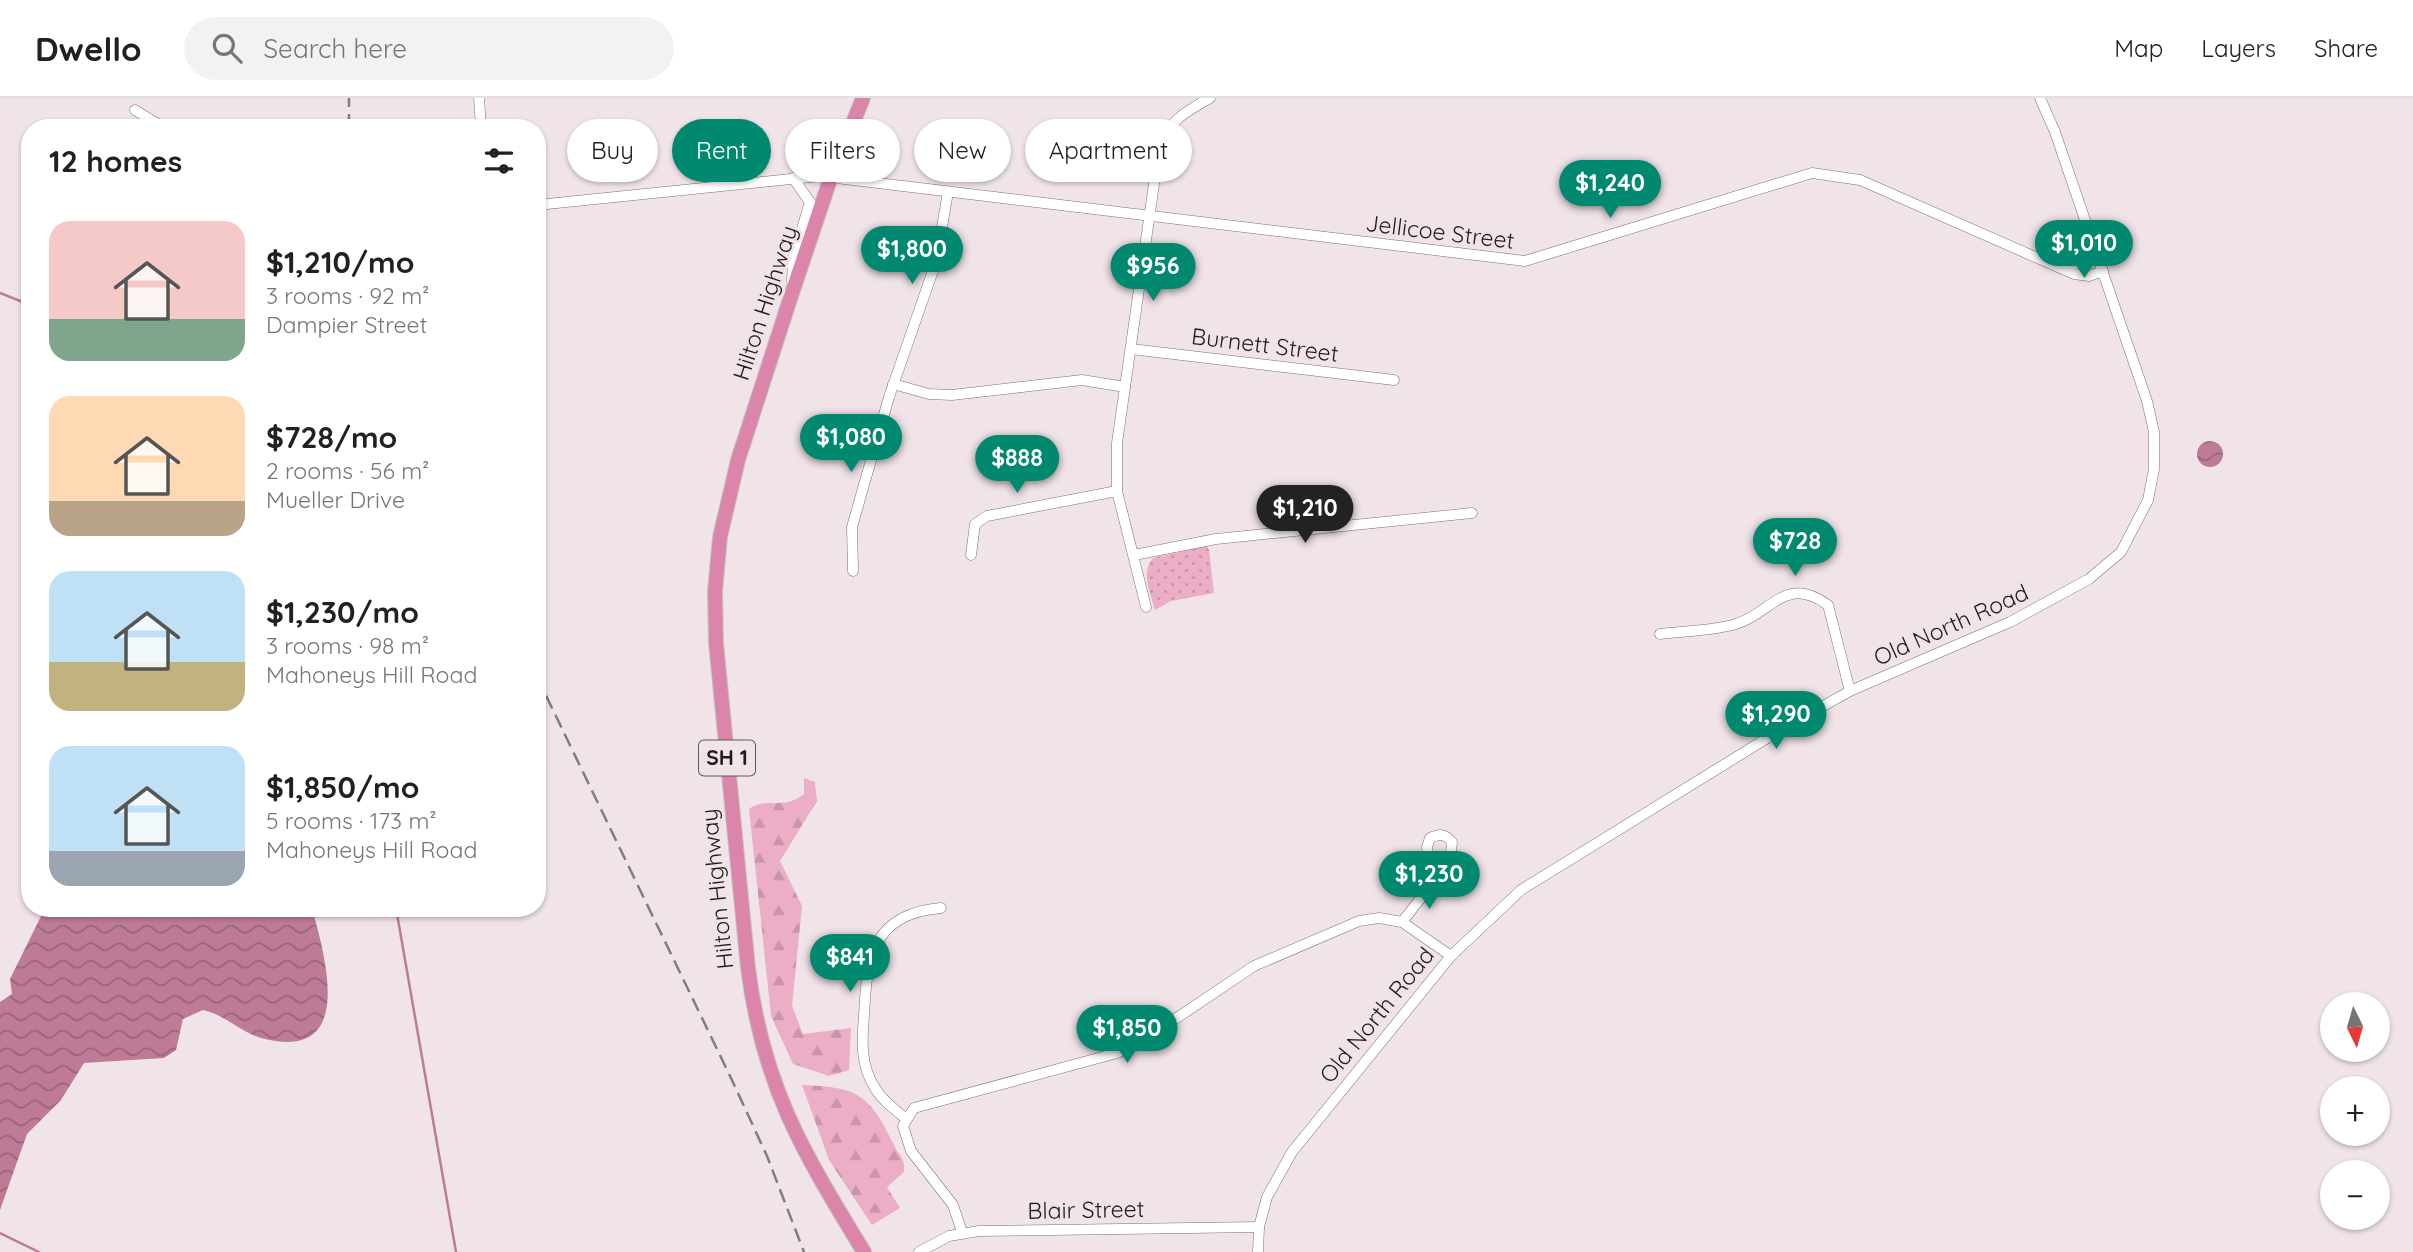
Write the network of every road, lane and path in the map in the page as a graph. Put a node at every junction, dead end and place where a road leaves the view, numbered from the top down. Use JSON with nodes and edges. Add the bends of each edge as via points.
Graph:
{"nodes":[{"id":1,"x":479,"y":98,"type":"edge"},
{"id":2,"x":863,"y":98,"type":"edge"},
{"id":3,"x":1210,"y":98,"type":"edge"},
{"id":4,"x":2040,"y":98,"type":"edge"},
{"id":5,"x":135,"y":110,"type":"dead end"},
{"id":6,"x":150,"y":119,"type":"edge"},
{"id":7,"x":480,"y":119,"type":"edge"},
{"id":8,"x":854,"y":119,"type":"edge"},
{"id":9,"x":785,"y":179,"type":"edge"},
{"id":10,"x":796,"y":182,"type":"edge"},
{"id":11,"x":829,"y":182,"type":"edge"},
{"id":12,"x":869,"y":182,"type":"edge"},
{"id":13,"x":948,"y":192,"type":"junction"},
{"id":14,"x":546,"y":204,"type":"edge"},
{"id":15,"x":1147,"y":217,"type":"junction"},
{"id":16,"x":2098,"y":258,"type":"junction"},
{"id":17,"x":2061,"y":266,"type":"junction"},
{"id":18,"x":2103,"y":271,"type":"junction"},
{"id":19,"x":792,"y":293,"type":"junction"},
{"id":20,"x":1131,"y":349,"type":"junction"},
{"id":21,"x":1394,"y":380,"type":"dead end"},
{"id":22,"x":893,"y":384,"type":"junction"},
{"id":23,"x":1125,"y":387,"type":"junction"},
{"id":24,"x":1117,"y":491,"type":"junction"},
{"id":25,"x":1472,"y":513,"type":"dead end"},
{"id":26,"x":971,"y":555,"type":"dead end"},
{"id":27,"x":1133,"y":555,"type":"junction"},
{"id":28,"x":853,"y":571,"type":"dead end"},
{"id":29,"x":1146,"y":607,"type":"dead end"},
{"id":30,"x":1660,"y":634,"type":"dead end"},
{"id":31,"x":1850,"y":691,"type":"junction"},
{"id":32,"x":1432,"y":884,"type":"junction"},
{"id":33,"x":941,"y":908,"type":"dead end"},
{"id":34,"x":1402,"y":922,"type":"junction"},
{"id":35,"x":1451,"y":956,"type":"junction"},
{"id":36,"x":905,"y":1118,"type":"junction"},
{"id":37,"x":1259,"y":1227,"type":"junction"},
{"id":38,"x":962,"y":1232,"type":"junction"},
{"id":39,"x":864,"y":1252,"type":"edge"},
{"id":40,"x":919,"y":1252,"type":"edge"},
{"id":41,"x":1258,"y":1252,"type":"edge"}],
"edges":[{"from":1,"to":7,"type":"street"},
{"from":2,"to":8,"type":"highway","number":"SH 1"},
{"from":3,"to":15,"type":"street","via":[[1178,116],[1166,130]]},
{"from":4,"to":16,"type":"street","name":"Old North Road"},
{"from":5,"to":6,"type":"street"},
{"from":9,"to":14,"type":"street","name":"Jellicoe Street"},
{"from":10,"to":19,"type":"street","via":[[810,202],[793,259]]},
{"from":11,"to":19,"type":"highway","name":"Hilton Highway","number":"SH 1"},
{"from":12,"to":13,"type":"street","name":"Jellicoe Street"},
{"from":13,"to":15,"type":"street","name":"Jellicoe Street"},
{"from":13,"to":22,"type":"street","via":[[936,262]]},
{"from":15,"to":17,"type":"street","name":"Jellicoe Street","via":[[1525,261],[1812,173],[1833,174],[1860,180]]},
{"from":15,"to":20,"type":"street"},
{"from":16,"to":17,"type":"street"},
{"from":16,"to":18,"type":"street","name":"Old North Road"},
{"from":17,"to":18,"type":"street","name":"Jellicoe Street","via":[[2081,276]]},
{"from":18,"to":31,"type":"street","name":"Old North Road","via":[[2154,432],[2148,500],[2135,529],[2121,552],[2089,579],[2010,622]]},
{"from":19,"to":39,"type":"highway","name":"Hilton Highway","number":"SH 1","via":[[725,511],[717,564],[716,643],[748,968],[762,1047],[789,1124]]},
{"from":20,"to":21,"type":"street","name":"Burnett Street"},
{"from":20,"to":23,"type":"street"},
{"from":22,"to":23,"type":"street","via":[[952,395],[1082,380]]},
{"from":22,"to":28,"type":"street","via":[[852,527]]},
{"from":23,"to":24,"type":"street","via":[[1117,443]]},
{"from":24,"to":26,"type":"street","via":[[987,516],[975,524]]},
{"from":24,"to":27,"type":"street"},
{"from":25,"to":27,"type":"street","via":[[1216,539]]},
{"from":27,"to":29,"type":"street"},
{"from":30,"to":31,"type":"street","via":[[1737,624],[1784,595],[1802,593],[1828,605]]},
{"from":31,"to":35,"type":"street","name":"Old North Road","via":[[1521,890]]},
{"from":32,"to":32,"type":"street","via":[[1427,847],[1430,838],[1438,834],[1452,842],[1450,861]]},
{"from":32,"to":34,"type":"street"},
{"from":33,"to":36,"type":"street","via":[[901,919],[885,931],[869,960],[862,1057],[875,1088]]},
{"from":34,"to":35,"type":"street"},
{"from":34,"to":36,"type":"street","via":[[1379,918],[1340,928],[1254,966],[1135,1045],[921,1104]]},
{"from":35,"to":37,"type":"street","name":"Old North Road","via":[[1292,1152],[1275,1179]]},
{"from":36,"to":38,"type":"street","via":[[906,1143],[953,1205]]},
{"from":37,"to":38,"type":"street","name":"Blair Street"},
{"from":37,"to":41,"type":"street","name":"Old North Road"},
{"from":38,"to":40,"type":"street","name":"Blair Street"}]}
